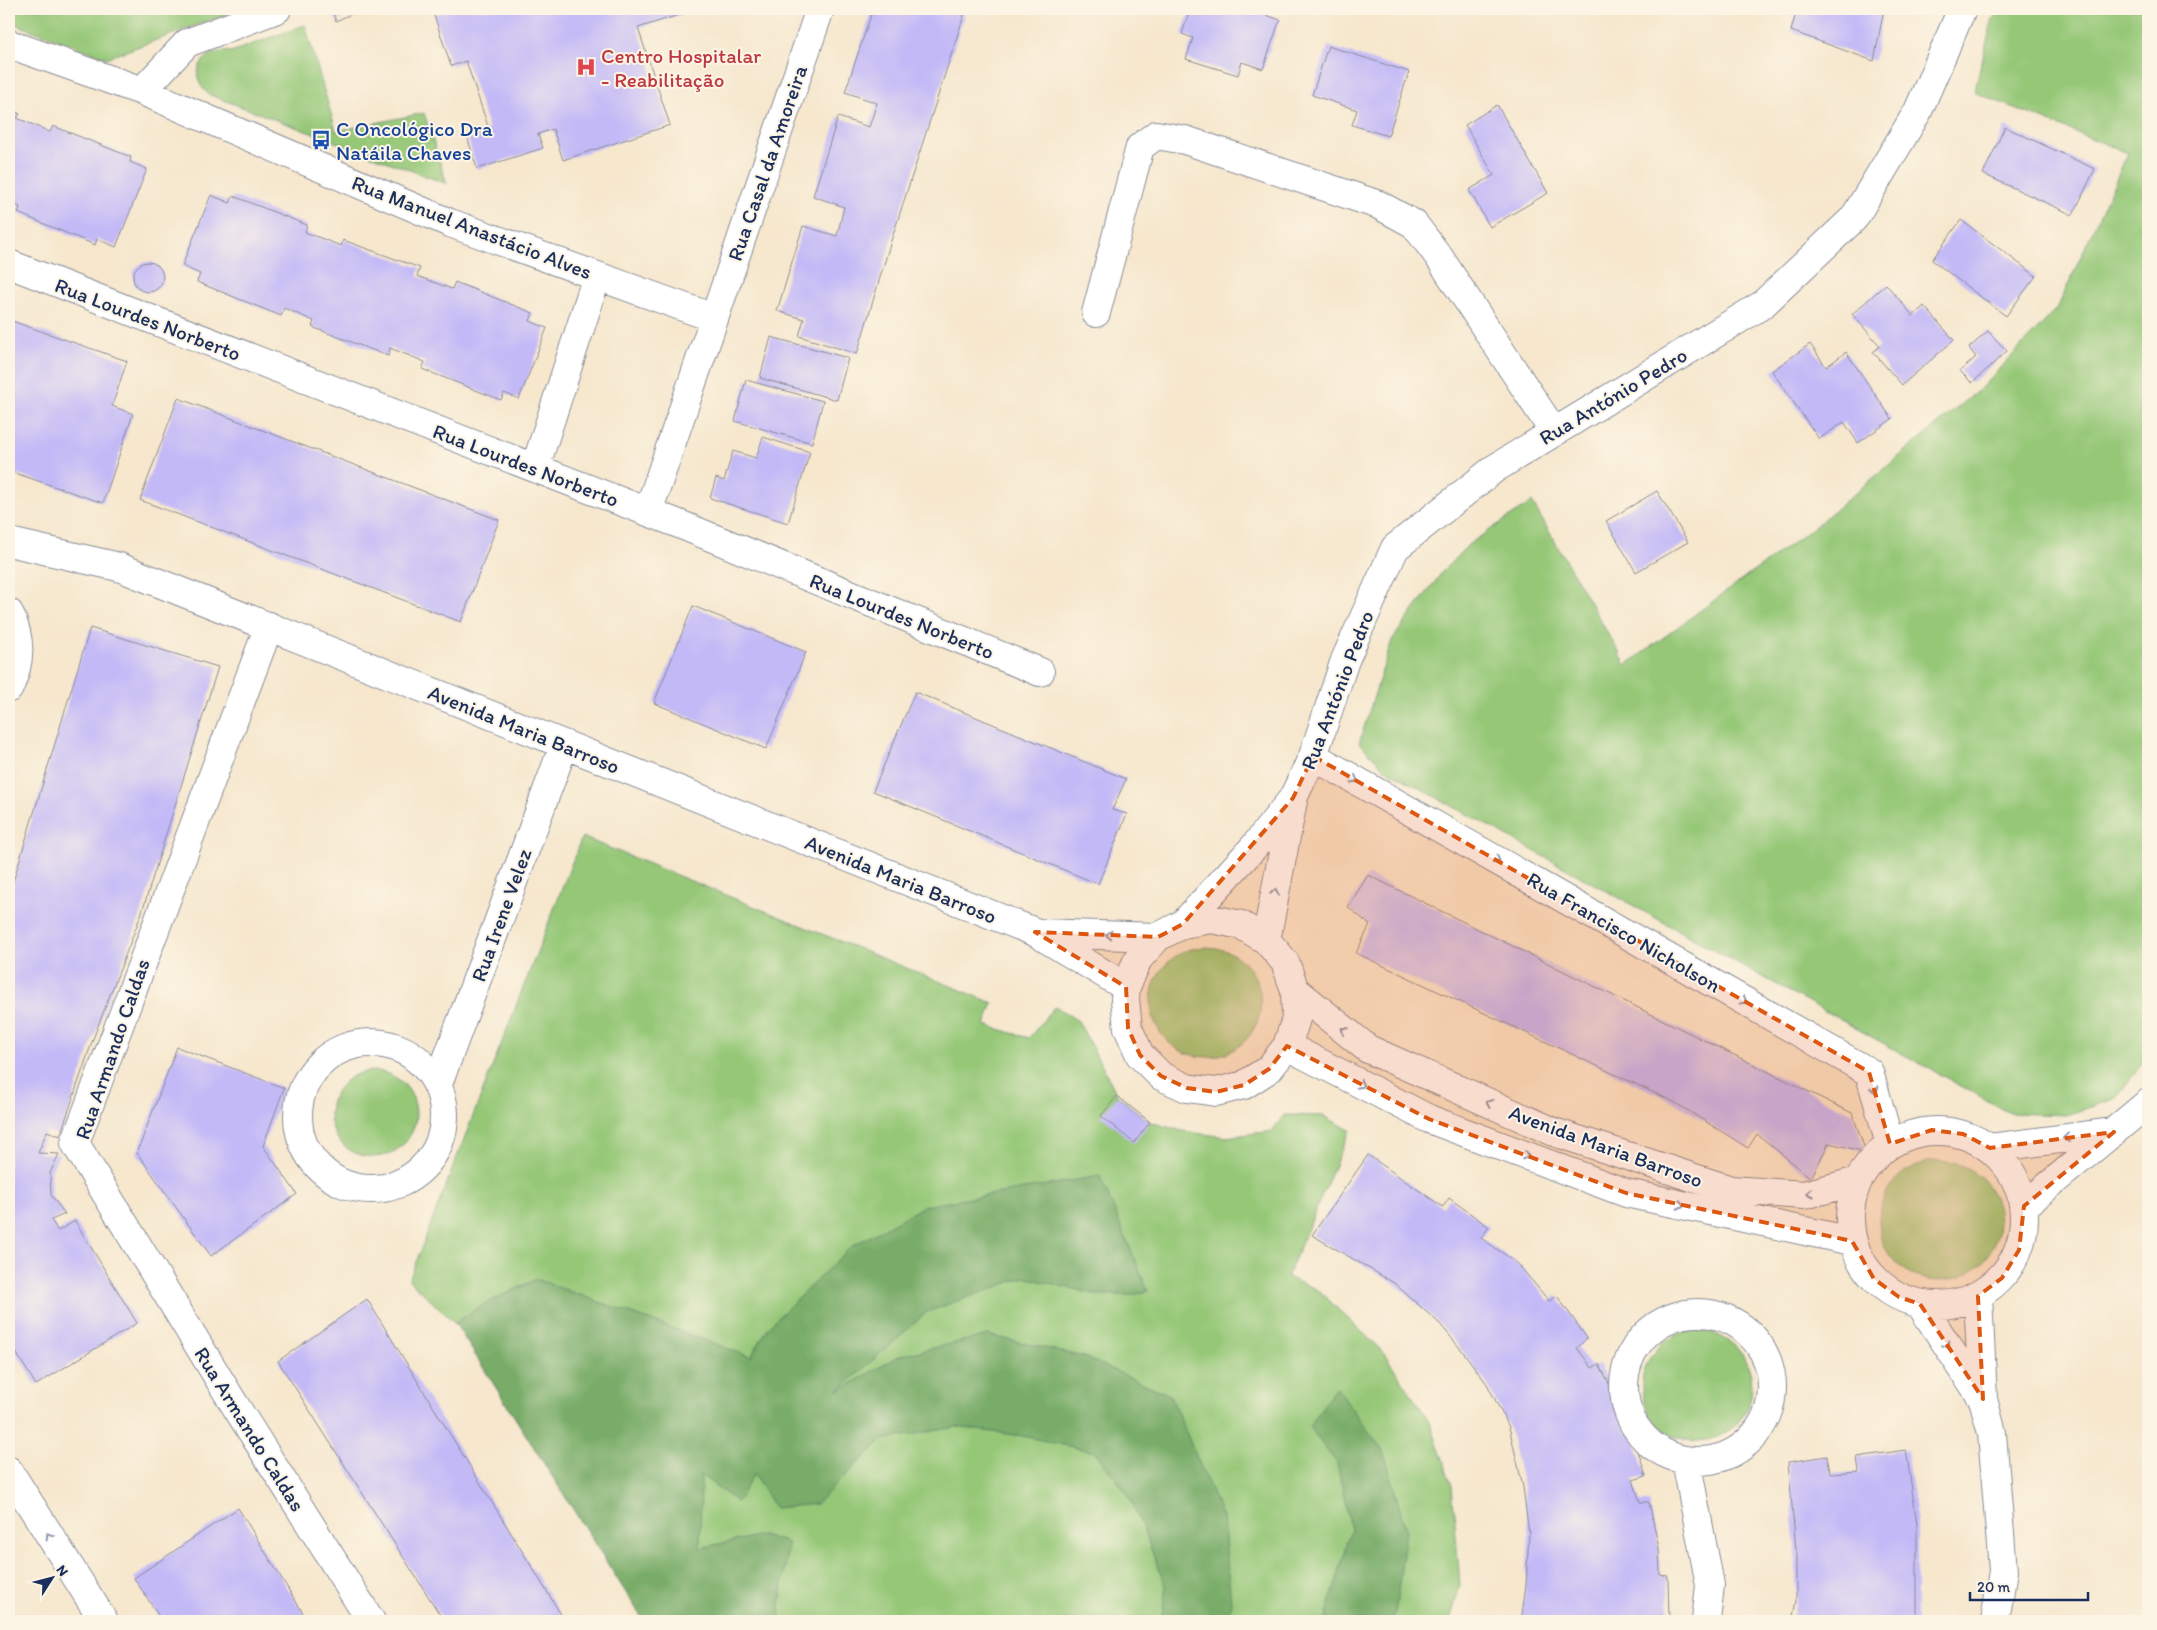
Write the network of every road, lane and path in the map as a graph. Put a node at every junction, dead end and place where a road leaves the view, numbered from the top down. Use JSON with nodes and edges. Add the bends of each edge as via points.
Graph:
{"nodes":[{"id":1,"x":276,"y":9,"type":"edge"},
{"id":2,"x":820,"y":9,"type":"edge"},
{"id":3,"x":1962,"y":9,"type":"edge"},
{"id":4,"x":9,"y":44,"type":"edge"},
{"id":5,"x":142,"y":91,"type":"junction"},
{"id":6,"x":9,"y":264,"type":"edge"},
{"id":7,"x":596,"y":276,"type":"junction"},
{"id":8,"x":1096,"y":313,"type":"dead end"},
{"id":9,"x":714,"y":318,"type":"junction"},
{"id":10,"x":1554,"y":432,"type":"junction"},
{"id":11,"x":535,"y":468,"type":"junction"},
{"id":12,"x":648,"y":512,"type":"junction"},
{"id":13,"x":9,"y":542,"type":"edge"},
{"id":14,"x":9,"y":613,"type":"edge"},
{"id":15,"x":268,"y":626,"type":"junction"},
{"id":16,"x":1040,"y":672,"type":"dead end"},
{"id":17,"x":9,"y":688,"type":"edge"},
{"id":18,"x":564,"y":745,"type":"junction"},
{"id":19,"x":1313,"y":756,"type":"junction"},
{"id":20,"x":1293,"y":798,"type":"junction"},
{"id":21,"x":1183,"y":924,"type":"junction"},
{"id":22,"x":1035,"y":932,"type":"junction"},
{"id":23,"x":1158,"y":937,"type":"junction"},
{"id":24,"x":1266,"y":940,"type":"junction"},
{"id":25,"x":1126,"y":987,"type":"junction"},
{"id":26,"x":1295,"y":990,"type":"junction"},
{"id":27,"x":1287,"y":1046,"type":"junction"},
{"id":28,"x":438,"y":1084,"type":"junction"},
{"id":29,"x":2148,"y":1103,"type":"edge"},
{"id":30,"x":2114,"y":1132,"type":"junction"},
{"id":31,"x":1890,"y":1144,"type":"junction"},
{"id":32,"x":1990,"y":1148,"type":"junction"},
{"id":33,"x":1858,"y":1181,"type":"junction"},
{"id":34,"x":2024,"y":1206,"type":"junction"},
{"id":35,"x":1852,"y":1242,"type":"junction"},
{"id":36,"x":1978,"y":1296,"type":"junction"},
{"id":37,"x":1920,"y":1304,"type":"junction"},
{"id":38,"x":1983,"y":1399,"type":"junction"},
{"id":39,"x":1686,"y":1460,"type":"junction"},
{"id":40,"x":9,"y":1472,"type":"edge"},
{"id":41,"x":104,"y":1621,"type":"edge"},
{"id":42,"x":371,"y":1621,"type":"edge"},
{"id":43,"x":1706,"y":1621,"type":"edge"},
{"id":44,"x":1995,"y":1621,"type":"edge"}],
"edges":[{"from":1,"to":5,"type":"street","via":[[186,44]]},
{"from":2,"to":9,"type":"street","name":"Rua Casal da Amoreira"},
{"from":3,"to":10,"type":"street","name":"Rua António Pedro","via":[[1918,111],[1854,218],[1762,306]]},
{"from":4,"to":5,"type":"street","name":"Rua Manuel Anastácio Alves"},
{"from":5,"to":7,"type":"street","name":"Rua Manuel Anastácio Alves","via":[[450,223]]},
{"from":6,"to":11,"type":"street","name":"Rua Lourdes Norberto"},
{"from":7,"to":9,"type":"street","name":"Rua Manuel Anastácio Alves"},
{"from":7,"to":11,"type":"street"},
{"from":8,"to":10,"type":"street","via":[[1140,147],[1156,134],[1185,140],[1379,205],[1414,224]]},
{"from":9,"to":12,"type":"street","name":"Rua Casal da Amoreira"},
{"from":10,"to":19,"type":"street","name":"Rua António Pedro","via":[[1494,469],[1395,548],[1345,660]]},
{"from":11,"to":12,"type":"street","name":"Rua Lourdes Norberto"},
{"from":12,"to":16,"type":"street","name":"Rua Lourdes Norberto"},
{"from":13,"to":15,"type":"street","name":"Avenida Maria Barroso","via":[[119,567]]},
{"from":14,"to":17,"type":"street","via":[[18,637],[18,665]]},
{"from":15,"to":18,"type":"street","name":"Avenida Maria Barroso"},
{"from":15,"to":42,"type":"street","name":"Rua Armando Caldas","via":[[75,1142]]},
{"from":18,"to":22,"type":"street","name":"Avenida Maria Barroso"},
{"from":18,"to":28,"type":"street","name":"Rua Irene Velez"},
{"from":19,"to":20,"type":"street","name":"Rua António Pedro"},
{"from":19,"to":31,"type":"street","name":"Rua Francisco Nicholson","one_way":true,"via":[[1870,1072]]},
{"from":20,"to":21,"type":"street","name":"Rua António Pedro","via":[[1253,848]]},
{"from":24,"to":20,"type":"street","name":"Rua António Pedro","one_way":true},
{"from":21,"to":23,"type":"street","name":"Avenida Maria Barroso"},
{"from":21,"to":24,"type":"street","name":"Avenida Maria Barroso","via":[[1212,919],[1241,925]]},
{"from":23,"to":22,"type":"street","name":"Avenida Maria Barroso","one_way":true},
{"from":22,"to":25,"type":"street","name":"Avenida Maria Barroso"},
{"from":23,"to":25,"type":"street","name":"Avenida Maria Barroso","via":[[1138,960]]},
{"from":24,"to":26,"type":"street","name":"Avenida Maria Barroso","via":[[1285,962]]},
{"from":25,"to":27,"type":"street","name":"Avenida Maria Barroso","via":[[1128,1028],[1140,1055],[1161,1076],[1187,1088],[1216,1092],[1244,1085],[1269,1069]]},
{"from":26,"to":27,"type":"street","name":"Avenida Maria Barroso","via":[[1296,1019]]},
{"from":33,"to":26,"type":"street","name":"Avenida Maria Barroso","one_way":true,"via":[[1804,1195],[1731,1190],[1554,1132],[1368,1049]]},
{"from":27,"to":35,"type":"street","name":"Avenida Maria Barroso","one_way":true,"via":[[1429,1120],[1626,1193]]},
{"from":28,"to":28,"type":"street","via":[[422,1062],[399,1048],[372,1042],[345,1046],[322,1060],[306,1081],[297,1108],[300,1135],[311,1159],[332,1178],[357,1188],[384,1189],[409,1179],[430,1162],[442,1138],[445,1110]]},
{"from":29,"to":30,"type":"street"},
{"from":30,"to":32,"type":"street","one_way":true},
{"from":30,"to":34,"type":"street"},
{"from":31,"to":32,"type":"street","via":[[1932,1130],[1963,1134]]},
{"from":31,"to":33,"type":"street","via":[[1868,1165]]},
{"from":32,"to":34,"type":"street","via":[[2015,1177]]},
{"from":33,"to":35,"type":"street","via":[[1850,1210]]},
{"from":34,"to":36,"type":"street","via":[[2019,1250],[2002,1278]]},
{"from":35,"to":37,"type":"street","via":[[1874,1279],[1899,1297]]},
{"from":36,"to":37,"type":"street","via":[[1950,1306]]},
{"from":36,"to":38,"type":"street"},
{"from":37,"to":38,"type":"street","one_way":true},
{"from":38,"to":44,"type":"street","via":[[1992,1433],[2003,1571]]},
{"from":39,"to":39,"type":"street","via":[[1713,1460],[1739,1449],[1758,1431],[1770,1406],[1772,1378],[1764,1352],[1746,1331],[1723,1317],[1696,1313],[1669,1318],[1647,1333],[1630,1355],[1623,1381],[1627,1408],[1640,1433],[1660,1451]]},
{"from":39,"to":43,"type":"street","via":[[1710,1585]]},
{"from":41,"to":40,"type":"street","one_way":true}]}
